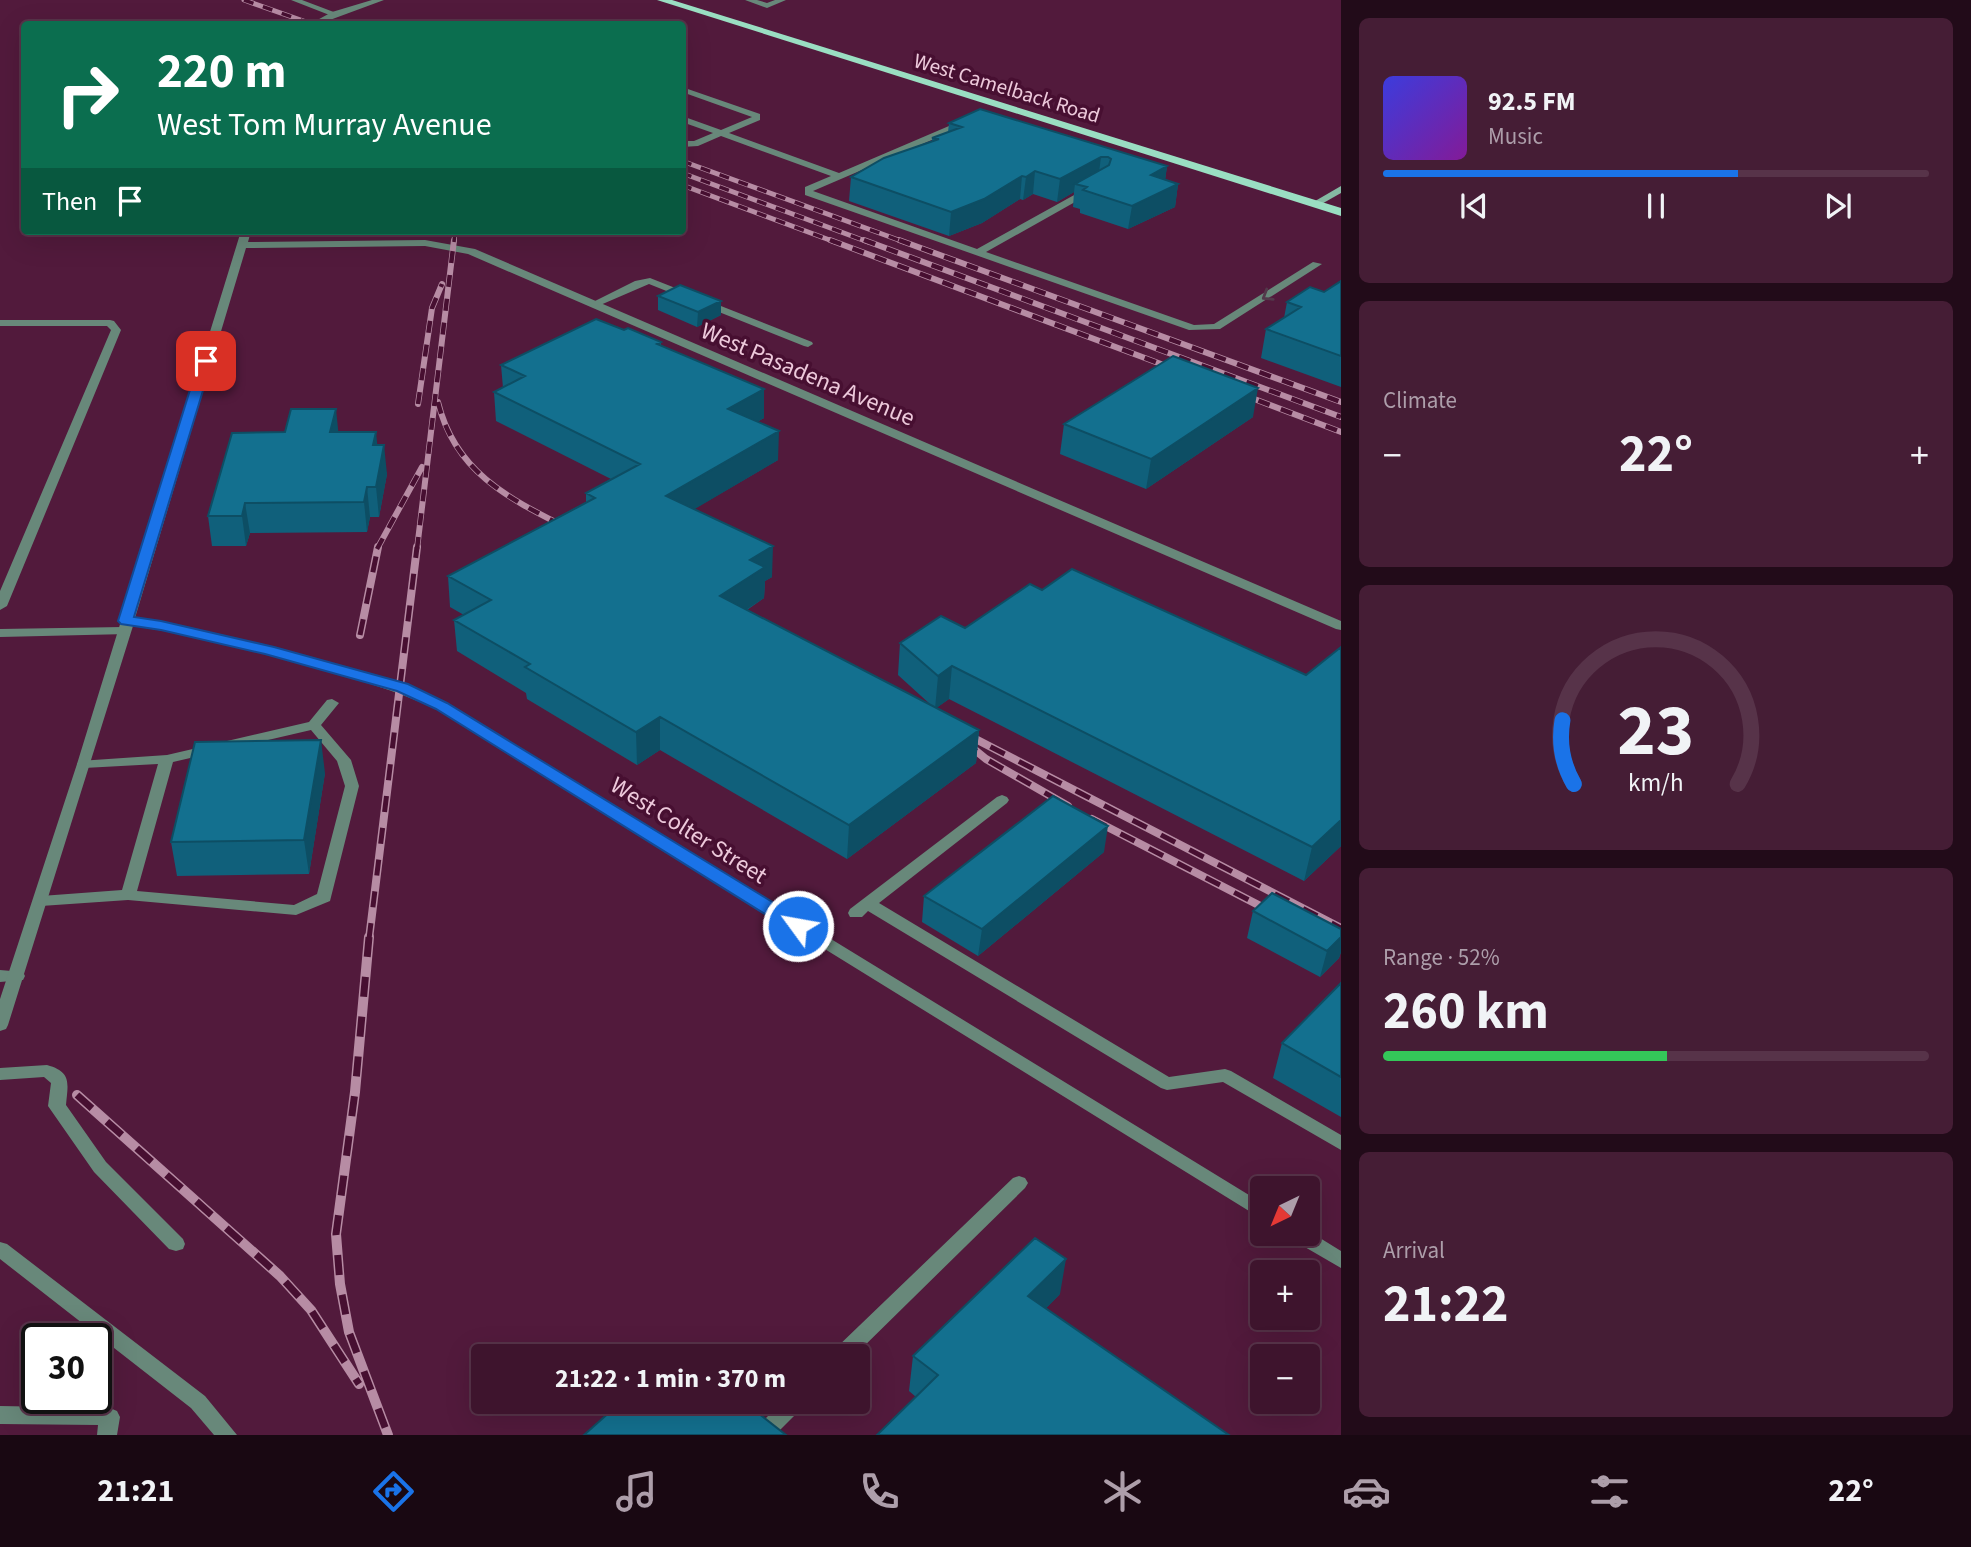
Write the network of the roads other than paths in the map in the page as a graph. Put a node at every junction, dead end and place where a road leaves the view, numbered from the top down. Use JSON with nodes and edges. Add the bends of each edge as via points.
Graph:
{"nodes":[{"id":1,"x":295,"y":0,"type":"edge"},
{"id":2,"x":380,"y":0,"type":"edge"},
{"id":3,"x":662,"y":0,"type":"edge"},
{"id":4,"x":749,"y":0,"type":"edge"},
{"id":5,"x":782,"y":0,"type":"edge"},
{"id":6,"x":335,"y":14,"type":"junction"},
{"id":7,"x":320,"y":21,"type":"edge"},
{"id":8,"x":686,"y":90,"type":"edge"},
{"id":9,"x":686,"y":120,"type":"edge"},
{"id":10,"x":976,"y":125,"type":"edge"},
{"id":11,"x":721,"y":133,"type":"junction"},
{"id":12,"x":686,"y":144,"type":"edge"},
{"id":13,"x":839,"y":176,"type":"junction"},
{"id":14,"x":1102,"y":184,"type":"edge"},
{"id":15,"x":1341,"y":189,"type":"edge"},
{"id":16,"x":1315,"y":204,"type":"junction"},
{"id":17,"x":1341,"y":212,"type":"edge"},
{"id":18,"x":243,"y":238,"type":"edge"},
{"id":19,"x":979,"y":252,"type":"junction"},
{"id":20,"x":1317,"y":264,"type":"dead end"},
{"id":21,"x":594,"y":304,"type":"junction"},
{"id":22,"x":0,"y":323,"type":"edge"},
{"id":23,"x":808,"y":344,"type":"dead end"},
{"id":24,"x":0,"y":606,"type":"edge"},
{"id":25,"x":124,"y":626,"type":"junction"},
{"id":26,"x":1341,"y":626,"type":"edge"},
{"id":27,"x":0,"y":632,"type":"edge"},
{"id":28,"x":332,"y":703,"type":"dead end"},
{"id":29,"x":314,"y":725,"type":"junction"},
{"id":30,"x":167,"y":759,"type":"junction"},
{"id":31,"x":84,"y":764,"type":"junction"},
{"id":32,"x":1002,"y":800,"type":"dead end"},
{"id":33,"x":128,"y":895,"type":"junction"},
{"id":34,"x":41,"y":901,"type":"junction"},
{"id":35,"x":8,"y":976,"type":"edge"},
{"id":36,"x":0,"y":1025,"type":"edge"},
{"id":37,"x":0,"y":1074,"type":"edge"},
{"id":38,"x":1341,"y":1143,"type":"edge"},
{"id":39,"x":1019,"y":1183,"type":"dead end"},
{"id":40,"x":1250,"y":1205,"type":"edge"},
{"id":41,"x":176,"y":1244,"type":"dead end"},
{"id":42,"x":1318,"y":1246,"type":"edge"},
{"id":43,"x":0,"y":1249,"type":"edge"},
{"id":44,"x":1341,"y":1260,"type":"edge"},
{"id":45,"x":853,"y":1344,"type":"edge"},
{"id":46,"x":783,"y":1414,"type":"edge"},
{"id":47,"x":0,"y":1415,"type":"edge"},
{"id":48,"x":107,"y":1435,"type":"edge"},
{"id":49,"x":227,"y":1435,"type":"edge"},
{"id":50,"x":762,"y":1435,"type":"edge"}],
"edges":[{"from":1,"to":6,"type":"street"},
{"from":2,"to":6,"type":"street"},
{"from":3,"to":16,"type":"main road","name":"West Camelback Road"},
{"from":4,"to":5,"type":"street","via":[[767,6]]},
{"from":6,"to":7,"type":"street"},
{"from":8,"to":11,"type":"street","via":[[756,114],[757,118]]},
{"from":9,"to":11,"type":"street"},
{"from":10,"to":13,"type":"street","via":[[964,121]]},
{"from":11,"to":12,"type":"street"},
{"from":11,"to":13,"type":"street"},
{"from":13,"to":19,"type":"street","via":[[808,189],[808,193]]},
{"from":14,"to":19,"type":"street"},
{"from":15,"to":16,"type":"street"},
{"from":16,"to":17,"type":"main road","name":"West Camelback Road"},
{"from":18,"to":21,"type":"street","name":"West Pasadena Avenue","via":[[454,246]]},
{"from":18,"to":25,"type":"street"},
{"from":20,"to":19,"type":"street","one_way":true,"via":[[1216,327],[1184,326]]},
{"from":21,"to":23,"type":"street","via":[[650,281]]},
{"from":21,"to":26,"type":"street","name":"West Pasadena Avenue"},
{"from":22,"to":24,"type":"street","via":[[110,323],[116,330]]},
{"from":25,"to":27,"type":"street","name":"West Colter Street"},
{"from":25,"to":31,"type":"street"},
{"from":25,"to":40,"type":"street","name":"West Colter Street","via":[[161,625],[269,651],[402,687],[441,706]]},
{"from":28,"to":29,"type":"street"},
{"from":29,"to":30,"type":"street"},
{"from":29,"to":33,"type":"street","via":[[344,760],[352,786],[324,897],[296,910]]},
{"from":30,"to":31,"type":"street"},
{"from":30,"to":33,"type":"street"},
{"from":31,"to":34,"type":"street"},
{"from":32,"to":38,"type":"street","via":[[862,909],[1167,1084],[1225,1075]]},
{"from":33,"to":34,"type":"street"},
{"from":34,"to":35,"type":"street"},
{"from":35,"to":36,"type":"street"},
{"from":37,"to":41,"type":"street","via":[[47,1071],[60,1080],[57,1106],[100,1167]]},
{"from":39,"to":45,"type":"street"},
{"from":42,"to":44,"type":"street"},
{"from":43,"to":49,"type":"street","via":[[198,1402]]},
{"from":46,"to":50,"type":"street"},
{"from":47,"to":48,"type":"street","via":[[110,1417]]}]}
